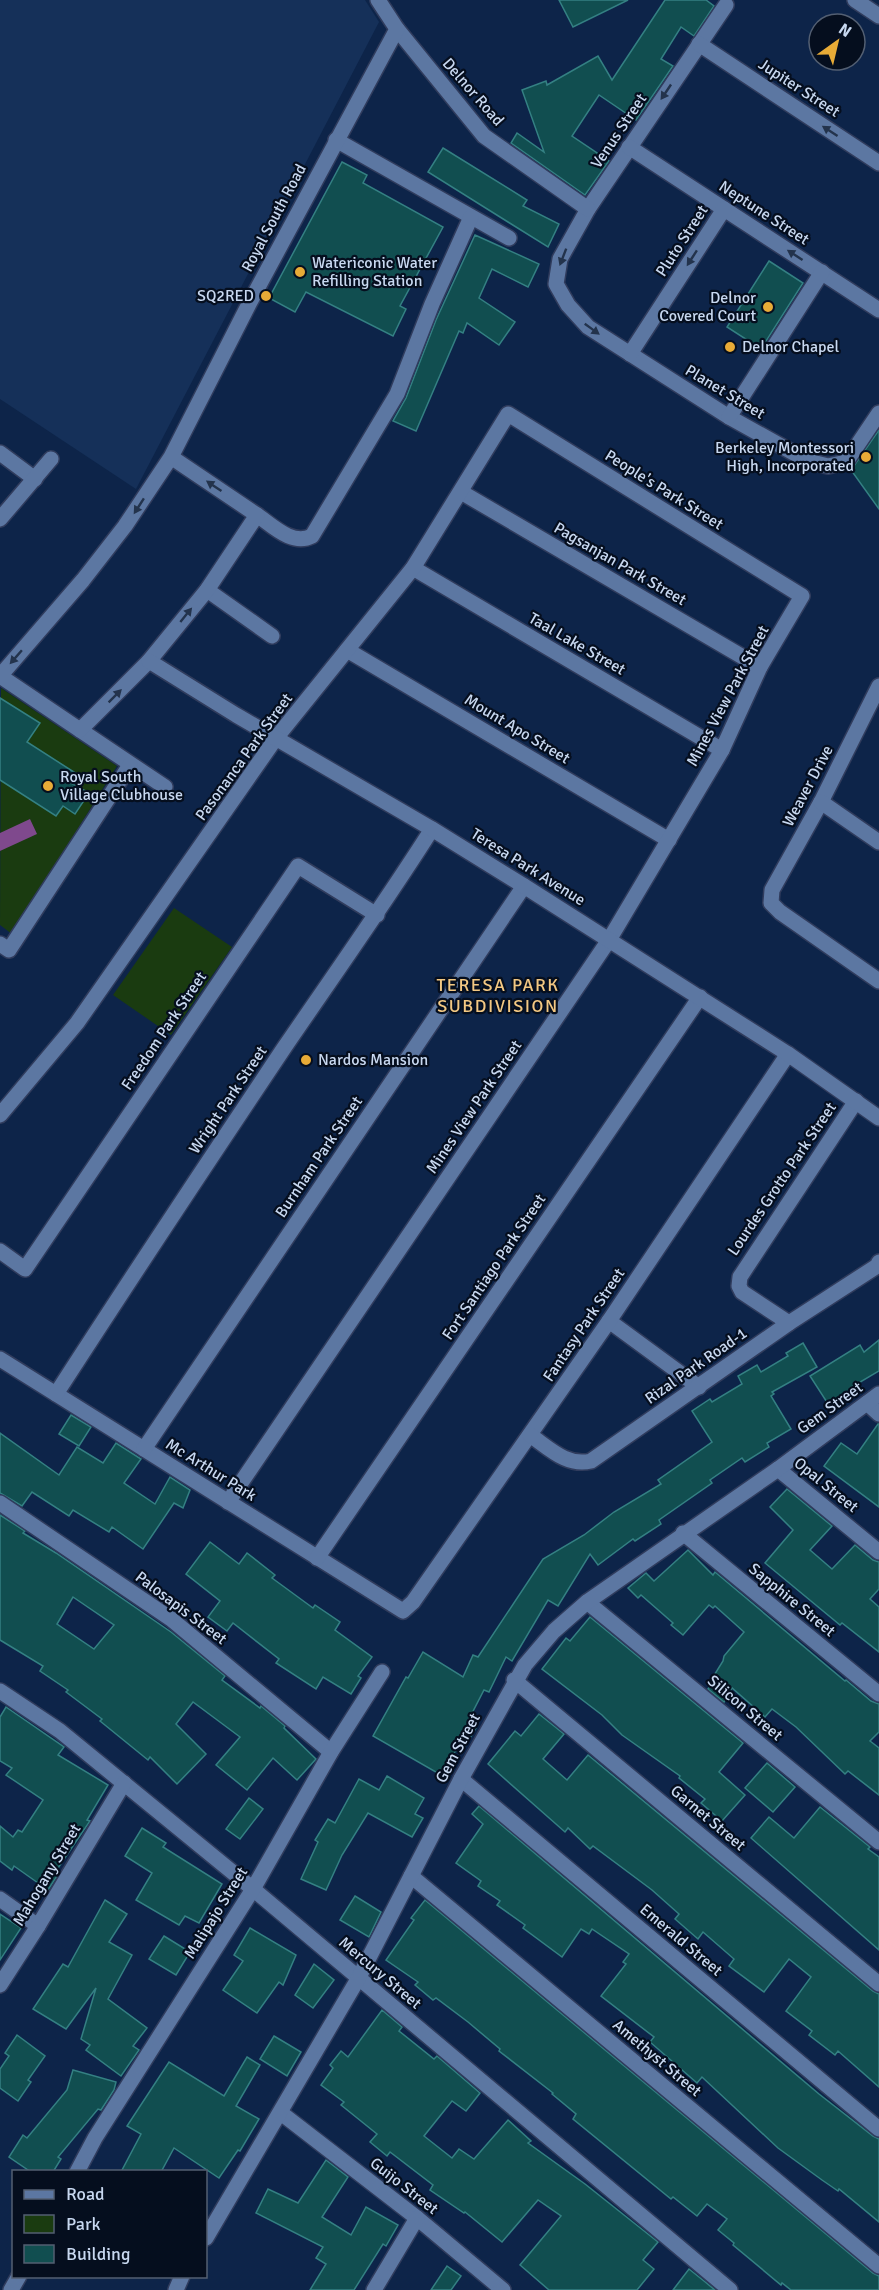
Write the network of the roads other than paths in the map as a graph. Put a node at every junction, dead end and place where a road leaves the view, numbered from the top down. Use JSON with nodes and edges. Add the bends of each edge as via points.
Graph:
{"nodes":[{"id":1,"x":378,"y":0,"type":"edge"},
{"id":2,"x":855,"y":0,"type":"edge"},
{"id":3,"x":726,"y":5,"type":"dead end"},
{"id":4,"x":879,"y":16,"type":"edge"},
{"id":5,"x":397,"y":29,"type":"junction"},
{"id":6,"x":699,"y":44,"type":"junction"},
{"id":7,"x":336,"y":140,"type":"junction"},
{"id":8,"x":629,"y":147,"type":"junction"},
{"id":9,"x":879,"y":163,"type":"edge"},
{"id":10,"x":588,"y":209,"type":"junction"},
{"id":11,"x":724,"y":209,"type":"junction"},
{"id":12,"x":471,"y":217,"type":"junction"},
{"id":13,"x":509,"y":238,"type":"dead end"},
{"id":14,"x":822,"y":272,"type":"junction"},
{"id":15,"x":556,"y":284,"type":"joint"},
{"id":16,"x":879,"y":310,"type":"edge"},
{"id":17,"x":630,"y":354,"type":"junction"},
{"id":18,"x":879,"y":413,"type":"edge"},
{"id":19,"x":508,"y":414,"type":"joint"},
{"id":20,"x":729,"y":417,"type":"junction"},
{"id":21,"x":0,"y":453,"type":"edge"},
{"id":22,"x":171,"y":457,"type":"junction"},
{"id":23,"x":51,"y":459,"type":"dead end"},
{"id":24,"x":34,"y":479,"type":"junction"},
{"id":25,"x":461,"y":492,"type":"junction"},
{"id":26,"x":257,"y":515,"type":"junction"},
{"id":27,"x":0,"y":519,"type":"edge"},
{"id":28,"x":413,"y":568,"type":"junction"},
{"id":29,"x":207,"y":590,"type":"junction"},
{"id":30,"x":802,"y":596,"type":"joint"},
{"id":31,"x":272,"y":636,"type":"dead end"},
{"id":32,"x":347,"y":650,"type":"junction"},
{"id":33,"x":149,"y":661,"type":"junction"},
{"id":34,"x":760,"y":667,"type":"junction"},
{"id":35,"x":0,"y":676,"type":"edge"},
{"id":36,"x":879,"y":686,"type":"edge"},
{"id":37,"x":80,"y":730,"type":"junction"},
{"id":38,"x":276,"y":738,"type":"junction"},
{"id":39,"x":722,"y":750,"type":"junction"},
{"id":40,"x":130,"y":765,"type":"junction"},
{"id":41,"x":165,"y":787,"type":"dead end"},
{"id":42,"x":821,"y":802,"type":"junction"},
{"id":43,"x":432,"y":829,"type":"junction"},
{"id":44,"x":669,"y":840,"type":"junction"},
{"id":45,"x":879,"y":842,"type":"edge"},
{"id":46,"x":524,"y":886,"type":"junction"},
{"id":47,"x":377,"y":915,"type":"junction"},
{"id":48,"x":609,"y":940,"type":"junction"},
{"id":49,"x":0,"y":944,"type":"edge"},
{"id":50,"x":879,"y":981,"type":"edge"},
{"id":51,"x":700,"y":997,"type":"junction"},
{"id":52,"x":788,"y":1054,"type":"junction"},
{"id":53,"x":855,"y":1101,"type":"junction"},
{"id":54,"x":0,"y":1115,"type":"edge"},
{"id":55,"x":879,"y":1118,"type":"edge"},
{"id":56,"x":0,"y":1251,"type":"edge"},
{"id":57,"x":879,"y":1262,"type":"edge"},
{"id":58,"x":609,"y":1321,"type":"junction"},
{"id":59,"x":789,"y":1323,"type":"junction"},
{"id":60,"x":0,"y":1359,"type":"edge"},
{"id":61,"x":699,"y":1387,"type":"junction"},
{"id":62,"x":56,"y":1394,"type":"junction"},
{"id":63,"x":873,"y":1399,"type":"edge"},
{"id":64,"x":879,"y":1414,"type":"edge"},
{"id":65,"x":530,"y":1435,"type":"junction"},
{"id":66,"x":144,"y":1449,"type":"junction"},
{"id":67,"x":778,"y":1469,"type":"junction"},
{"id":68,"x":228,"y":1502,"type":"junction"},
{"id":69,"x":0,"y":1503,"type":"edge"},
{"id":70,"x":683,"y":1533,"type":"junction"},
{"id":71,"x":879,"y":1552,"type":"edge"},
{"id":72,"x":317,"y":1558,"type":"junction"},
{"id":73,"x":587,"y":1602,"type":"junction"},
{"id":74,"x":403,"y":1611,"type":"joint"},
{"id":75,"x":382,"y":1672,"type":"dead end"},
{"id":76,"x":514,"y":1680,"type":"junction"},
{"id":77,"x":0,"y":1691,"type":"edge"},
{"id":78,"x":879,"y":1694,"type":"edge"},
{"id":79,"x":331,"y":1752,"type":"junction"},
{"id":80,"x":461,"y":1779,"type":"junction"},
{"id":81,"x":124,"y":1783,"type":"junction"},
{"id":82,"x":879,"y":1842,"type":"edge"},
{"id":83,"x":411,"y":1876,"type":"junction"},
{"id":84,"x":253,"y":1889,"type":"junction"},
{"id":85,"x":0,"y":1899,"type":"edge"},
{"id":86,"x":38,"y":1926,"type":"junction"},
{"id":87,"x":358,"y":1979,"type":"junction"},
{"id":88,"x":879,"y":1984,"type":"edge"},
{"id":89,"x":0,"y":1985,"type":"edge"},
{"id":90,"x":281,"y":2113,"type":"junction"},
{"id":91,"x":879,"y":2129,"type":"edge"},
{"id":92,"x":78,"y":2170,"type":"edge"},
{"id":93,"x":417,"y":2218,"type":"junction"},
{"id":94,"x":207,"y":2236,"type":"edge"},
{"id":95,"x":879,"y":2266,"type":"edge"},
{"id":96,"x":374,"y":2290,"type":"edge"},
{"id":97,"x":503,"y":2290,"type":"edge"},
{"id":98,"x":730,"y":2290,"type":"edge"}],
"edges":[{"from":1,"to":5,"type":"street","name":"Delnor Road"},
{"from":2,"to":4,"type":"street"},
{"from":3,"to":6,"type":"street","name":"Venus Street"},
{"from":5,"to":7,"type":"street","name":"Royal South Road"},
{"from":5,"to":10,"type":"street","name":"Delnor Road","via":[[484,136]]},
{"from":6,"to":8,"type":"street","name":"Venus Street","one_way":true},
{"from":9,"to":6,"type":"street","name":"Jupiter Street","one_way":true},
{"from":7,"to":12,"type":"street"},
{"from":7,"to":22,"type":"street","name":"Royal South Road"},
{"from":8,"to":10,"type":"street","name":"Venus Street"},
{"from":8,"to":11,"type":"street","name":"Neptune Street"},
{"from":10,"to":15,"type":"street","name":"Venus Street","one_way":true,"via":[[560,259]]},
{"from":14,"to":11,"type":"street","name":"Neptune Street","one_way":true},
{"from":11,"to":17,"type":"street","name":"Pluto Street","one_way":true},
{"from":12,"to":13,"type":"street"},
{"from":12,"to":26,"type":"street","via":[[397,394],[312,536],[293,539]]},
{"from":14,"to":16,"type":"street","name":"Neptune Street"},
{"from":14,"to":20,"type":"street"},
{"from":15,"to":17,"type":"street","name":"Planet Street","one_way":true,"via":[[588,327]]},
{"from":17,"to":20,"type":"street","name":"Planet Street"},
{"from":18,"to":20,"type":"street","name":"Planet Street","via":[[846,462],[828,466],[808,461]]},
{"from":19,"to":25,"type":"street","name":"Pasonanca Park Street"},
{"from":19,"to":30,"type":"street","name":"People's Park Street"},
{"from":21,"to":24,"type":"street"},
{"from":26,"to":22,"type":"street","one_way":true},
{"from":22,"to":35,"type":"street","name":"Royal South Road","one_way":true,"via":[[83,580]]},
{"from":23,"to":24,"type":"street"},
{"from":24,"to":27,"type":"street"},
{"from":25,"to":28,"type":"street","name":"Pasonanca Park Street"},
{"from":25,"to":34,"type":"street","name":"Pagsanjan Park Street"},
{"from":26,"to":29,"type":"street"},
{"from":28,"to":32,"type":"street","name":"Pasonanca Park Street"},
{"from":28,"to":39,"type":"street","name":"Taal Lake Street"},
{"from":29,"to":31,"type":"street"},
{"from":33,"to":29,"type":"street","one_way":true},
{"from":30,"to":34,"type":"street","name":"Mines View Park Street"},
{"from":32,"to":38,"type":"street","name":"Pasonanca Park Street"},
{"from":32,"to":44,"type":"street","name":"Mount Apo Street"},
{"from":37,"to":33,"type":"street","one_way":true},
{"from":33,"to":38,"type":"street","name":"Teresa Park Avenue"},
{"from":34,"to":39,"type":"street","name":"Mines View Park Street"},
{"from":35,"to":37,"type":"street"},
{"from":36,"to":42,"type":"street","name":"Weaver Drive"},
{"from":37,"to":40,"type":"street"},
{"from":38,"to":43,"type":"street","name":"Teresa Park Avenue"},
{"from":38,"to":54,"type":"street","name":"Pasonanca Park Street","via":[[77,1023]]},
{"from":39,"to":44,"type":"street","name":"Mines View Park Street"},
{"from":40,"to":41,"type":"street"},
{"from":40,"to":49,"type":"street","via":[[9,950]]},
{"from":42,"to":45,"type":"street"},
{"from":42,"to":50,"type":"street","name":"Weaver Drive","via":[[772,890],[771,903]]},
{"from":43,"to":46,"type":"street","name":"Teresa Park Avenue"},
{"from":43,"to":47,"type":"street","name":"Wright Park Street"},
{"from":44,"to":48,"type":"street","name":"Mines View Park Street"},
{"from":46,"to":48,"type":"street","name":"Teresa Park Avenue"},
{"from":46,"to":66,"type":"street","name":"Burnham Park Street"},
{"from":47,"to":56,"type":"street","name":"Freedom Park Street","via":[[298,866],[25,1269]]},
{"from":47,"to":62,"type":"street","name":"Wright Park Street","via":[[227,1133]]},
{"from":48,"to":51,"type":"street","name":"Teresa Park Avenue"},
{"from":48,"to":68,"type":"street","name":"Mines View Park Street"},
{"from":51,"to":52,"type":"street","name":"Teresa Park Avenue"},
{"from":51,"to":72,"type":"street","name":"Fort Santiago Park Street"},
{"from":52,"to":53,"type":"street","name":"Teresa Park Avenue"},
{"from":52,"to":58,"type":"street","name":"Fantasy Park Street"},
{"from":53,"to":55,"type":"street","name":"Teresa Park Avenue"},
{"from":53,"to":59,"type":"street","name":"Lourdes Grotto Park Street","via":[[740,1277],[742,1292]]},
{"from":57,"to":59,"type":"street","name":"Rizal Park Road-1"},
{"from":58,"to":61,"type":"street"},
{"from":58,"to":65,"type":"street","name":"Fantasy Park Street"},
{"from":59,"to":61,"type":"street","name":"Rizal Park Road-1"},
{"from":60,"to":62,"type":"street","name":"Mc Arthur Park"},
{"from":61,"to":65,"type":"street","name":"Rizal Park Road-1","via":[[591,1461],[567,1461]]},
{"from":62,"to":66,"type":"street","name":"Mc Arthur Park"},
{"from":63,"to":64,"type":"street"},
{"from":63,"to":67,"type":"street","name":"Gem Street"},
{"from":65,"to":74,"type":"street","name":"Fantasy Park Street"},
{"from":66,"to":68,"type":"street","name":"Mc Arthur Park"},
{"from":67,"to":70,"type":"street","name":"Gem Street"},
{"from":67,"to":71,"type":"street","name":"Opal Street"},
{"from":68,"to":72,"type":"street","name":"Mc Arthur Park"},
{"from":69,"to":79,"type":"street","name":"Palosapis Street","via":[[171,1619]]},
{"from":70,"to":73,"type":"street","name":"Gem Street"},
{"from":70,"to":78,"type":"street","name":"Sapphire Street"},
{"from":72,"to":74,"type":"street","name":"Mc Arthur Park"},
{"from":73,"to":76,"type":"street","name":"Gem Street","via":[[554,1631]]},
{"from":73,"to":82,"type":"street","name":"Silicon Street"},
{"from":75,"to":79,"type":"street","name":"Malipajo Street"},
{"from":76,"to":80,"type":"street","name":"Gem Street"},
{"from":76,"to":88,"type":"street","name":"Garnet Street"},
{"from":77,"to":81,"type":"street","name":"Mercury Street","via":[[60,1731]]},
{"from":79,"to":84,"type":"street","name":"Malipajo Street"},
{"from":80,"to":83,"type":"street","name":"Gem Street"},
{"from":80,"to":91,"type":"street","name":"Emerald Street"},
{"from":81,"to":84,"type":"street","name":"Mercury Street"},
{"from":81,"to":86,"type":"street","name":"Mahogany Street"},
{"from":83,"to":87,"type":"street","name":"Gem Street"},
{"from":83,"to":95,"type":"street","name":"Amethyst Street"},
{"from":84,"to":87,"type":"street","name":"Mercury Street"},
{"from":84,"to":92,"type":"street","name":"Malipajo Street"},
{"from":85,"to":86,"type":"street"},
{"from":86,"to":89,"type":"street","name":"Mahogany Street"},
{"from":87,"to":90,"type":"street","name":"Gem Street"},
{"from":87,"to":98,"type":"street","name":"Mercury Street"},
{"from":90,"to":93,"type":"street","name":"Guijo Street"},
{"from":90,"to":94,"type":"street","name":"Gem Street"},
{"from":93,"to":96,"type":"street"},
{"from":93,"to":97,"type":"street","name":"Guijo Street"}]}
